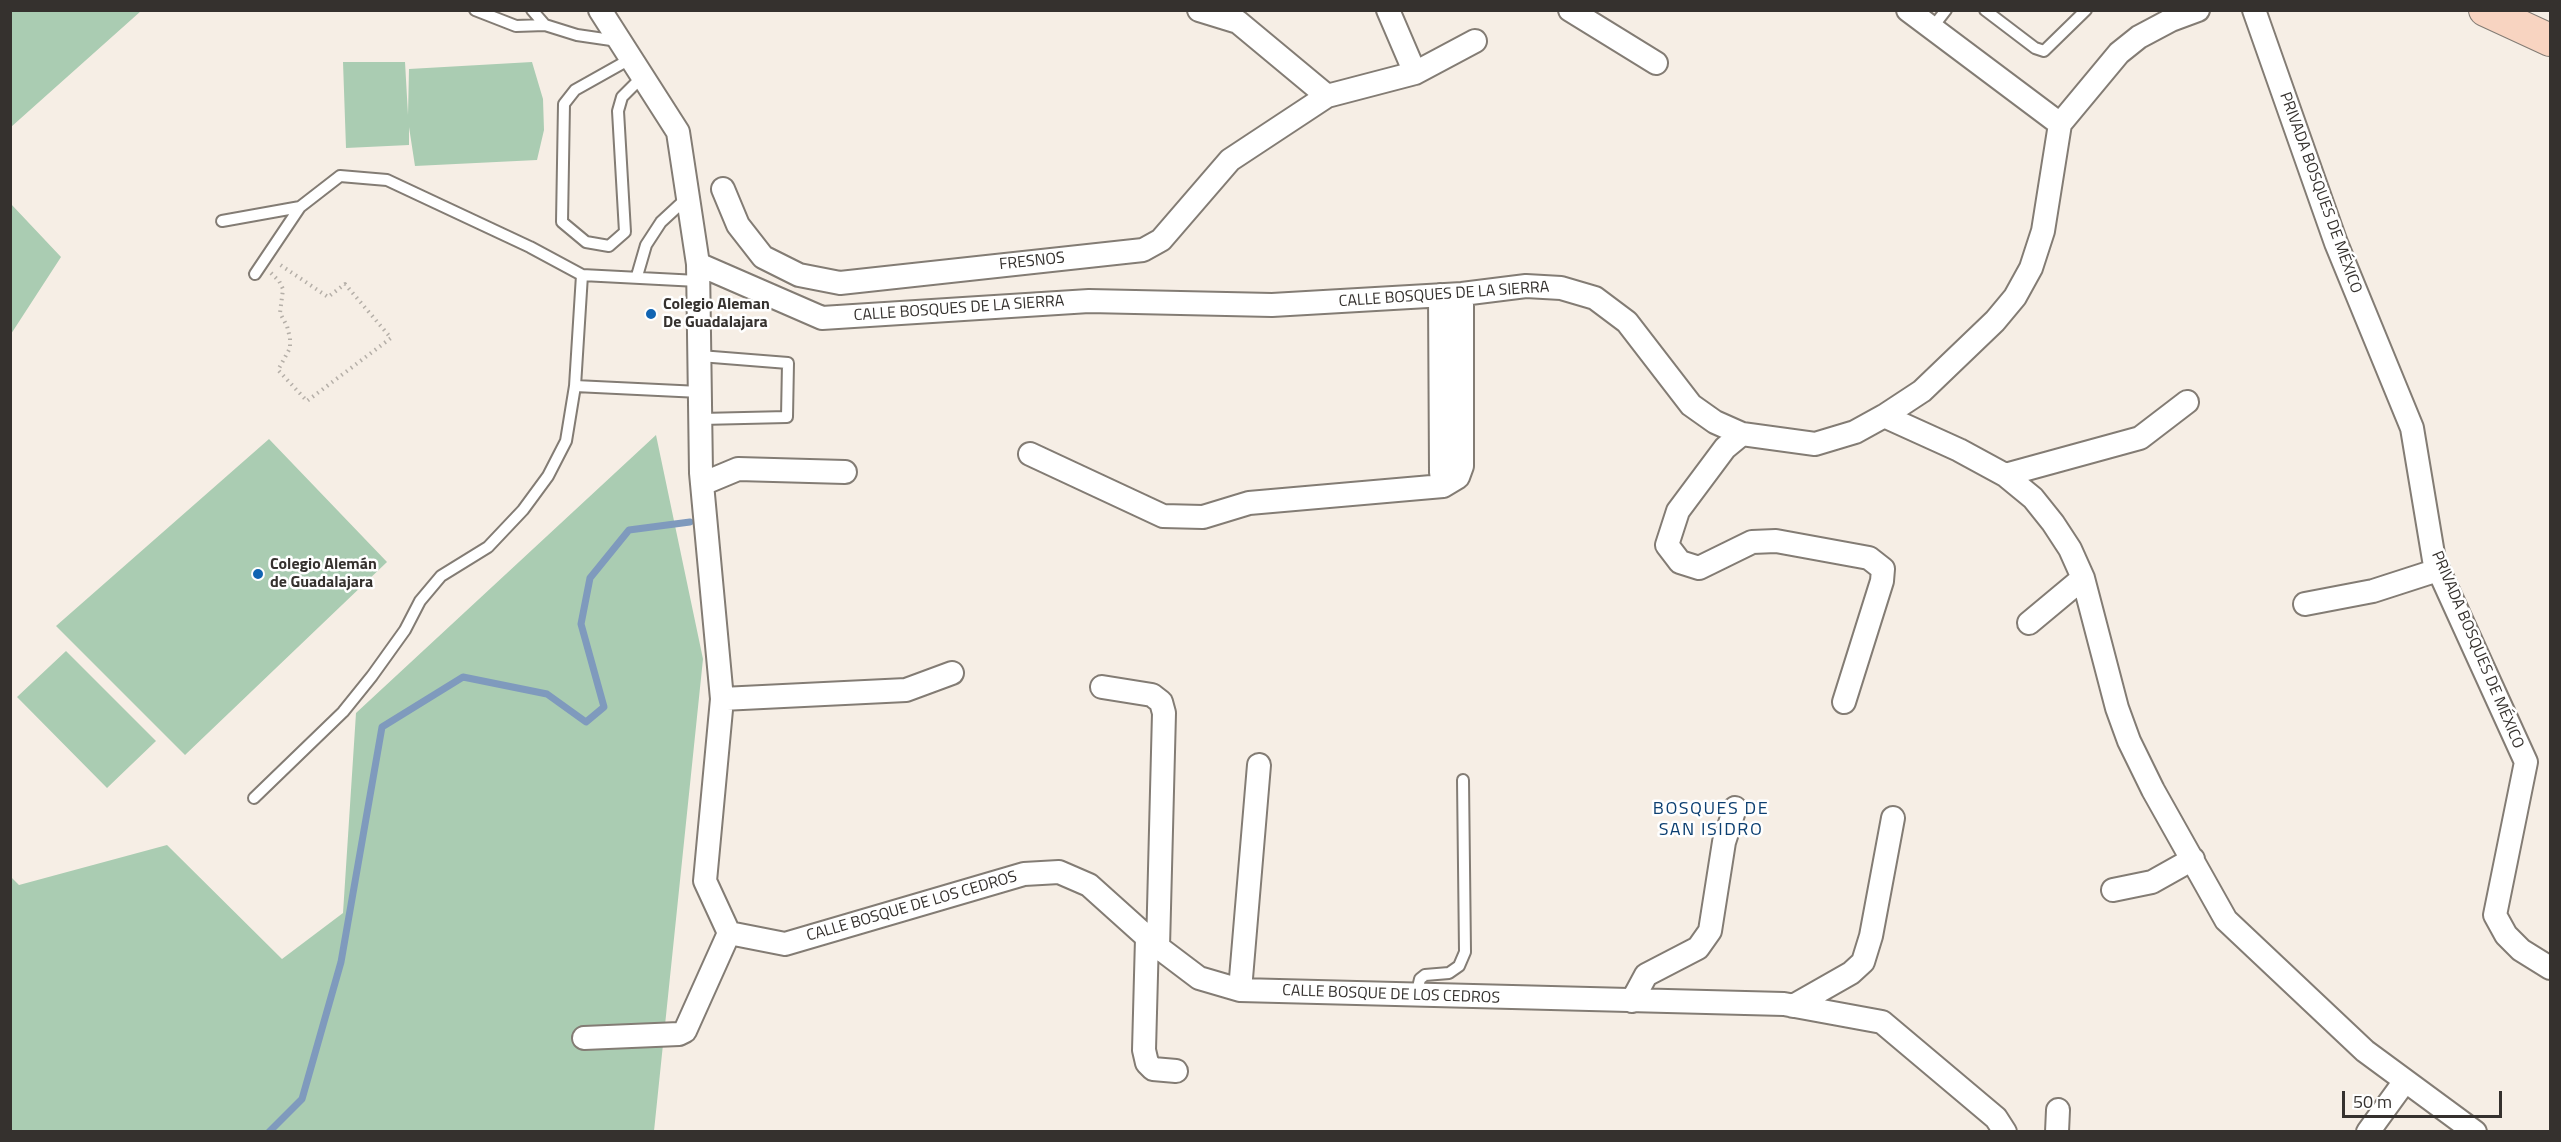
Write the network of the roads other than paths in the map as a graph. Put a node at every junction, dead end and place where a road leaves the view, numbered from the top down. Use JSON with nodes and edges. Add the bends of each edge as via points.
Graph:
{"nodes":[{"id":1,"x":475,"y":10,"type":"edge"},
{"id":2,"x":532,"y":10,"type":"edge"},
{"id":3,"x":600,"y":10,"type":"edge"},
{"id":4,"x":1199,"y":10,"type":"edge"},
{"id":5,"x":1388,"y":10,"type":"edge"},
{"id":6,"x":1570,"y":10,"type":"edge"},
{"id":7,"x":1908,"y":10,"type":"edge"},
{"id":8,"x":1985,"y":10,"type":"edge"},
{"id":9,"x":2085,"y":10,"type":"edge"},
{"id":10,"x":2198,"y":10,"type":"edge"},
{"id":11,"x":2254,"y":10,"type":"edge"},
{"id":12,"x":2485,"y":10,"type":"edge"},
{"id":13,"x":2535,"y":10,"type":"edge"},
{"id":14,"x":2550,"y":18,"type":"edge"},
{"id":15,"x":1939,"y":19,"type":"edge"},
{"id":16,"x":545,"y":25,"type":"junction"},
{"id":17,"x":2550,"y":40,"type":"edge"},
{"id":18,"x":1475,"y":41,"type":"dead end"},
{"id":19,"x":632,"y":58,"type":"junction"},
{"id":20,"x":1656,"y":63,"type":"dead end"},
{"id":21,"x":1415,"y":73,"type":"junction"},
{"id":22,"x":1328,"y":96,"type":"junction"},
{"id":23,"x":2060,"y":124,"type":"junction"},
{"id":24,"x":723,"y":189,"type":"dead end"},
{"id":25,"x":688,"y":197,"type":"junction"},
{"id":26,"x":300,"y":207,"type":"junction"},
{"id":27,"x":222,"y":221,"type":"dead end"},
{"id":28,"x":258,"y":270,"type":"road end"},
{"id":29,"x":698,"y":272,"type":"junction"},
{"id":30,"x":582,"y":275,"type":"junction"},
{"id":31,"x":638,"y":276,"type":"junction"},
{"id":32,"x":1451,"y":295,"type":"junction"},
{"id":33,"x":700,"y":356,"type":"junction"},
{"id":34,"x":575,"y":386,"type":"junction"},
{"id":35,"x":700,"y":392,"type":"junction"},
{"id":36,"x":2187,"y":402,"type":"dead end"},
{"id":37,"x":1884,"y":416,"type":"junction"},
{"id":38,"x":700,"y":419,"type":"junction"},
{"id":39,"x":1742,"y":434,"type":"junction"},
{"id":40,"x":1030,"y":454,"type":"dead end"},
{"id":41,"x":845,"y":472,"type":"dead end"},
{"id":42,"x":2005,"y":475,"type":"junction"},
{"id":43,"x":702,"y":484,"type":"junction"},
{"id":44,"x":2439,"y":570,"type":"junction"},
{"id":45,"x":2083,"y":578,"type":"junction"},
{"id":46,"x":2305,"y":604,"type":"dead end"},
{"id":47,"x":2029,"y":624,"type":"dead end"},
{"id":48,"x":952,"y":673,"type":"dead end"},
{"id":49,"x":1102,"y":687,"type":"dead end"},
{"id":50,"x":722,"y":699,"type":"junction"},
{"id":51,"x":1844,"y":702,"type":"dead end"},
{"id":52,"x":1259,"y":765,"type":"dead end"},
{"id":53,"x":1462,"y":780,"type":"dead end"},
{"id":54,"x":254,"y":798,"type":"dead end"},
{"id":55,"x":1735,"y":808,"type":"dead end"},
{"id":56,"x":1893,"y":818,"type":"dead end"},
{"id":57,"x":2193,"y":859,"type":"junction"},
{"id":58,"x":2113,"y":890,"type":"dead end"},
{"id":59,"x":729,"y":933,"type":"junction"},
{"id":60,"x":1152,"y":942,"type":"junction"},
{"id":61,"x":2550,"y":968,"type":"edge"},
{"id":62,"x":1240,"y":990,"type":"junction"},
{"id":63,"x":1416,"y":996,"type":"junction"},
{"id":64,"x":1632,"y":1001,"type":"junction"},
{"id":65,"x":1793,"y":1006,"type":"junction"},
{"id":66,"x":584,"y":1038,"type":"dead end"},
{"id":67,"x":1176,"y":1071,"type":"dead end"},
{"id":68,"x":2405,"y":1081,"type":"junction"},
{"id":69,"x":2005,"y":1131,"type":"edge"},
{"id":70,"x":2368,"y":1131,"type":"edge"},
{"id":71,"x":2475,"y":1131,"type":"edge"}],
"edges":[{"from":1,"to":16,"type":"lane","via":[[516,26]]},
{"from":2,"to":16,"type":"lane"},
{"from":3,"to":19,"type":"street"},
{"from":4,"to":22,"type":"street","via":[[1238,22]]},
{"from":5,"to":21,"type":"street"},
{"from":6,"to":20,"type":"street"},
{"from":7,"to":15,"type":"street"},
{"from":8,"to":9,"type":"lane","via":[[2044,51]]},
{"from":10,"to":23,"type":"street","via":[[2171,20],[2119,53]]},
{"from":11,"to":44,"type":"street","name":"PRIVADA BOSQUES DE MÉXICO","via":[[2336,243],[2412,428],[2434,560]]},
{"from":12,"to":17,"type":"main road"},
{"from":13,"to":14,"type":"main road"},
{"from":15,"to":23,"type":"street"},
{"from":16,"to":19,"type":"lane"},
{"from":18,"to":21,"type":"street","name":"FRESNOS"},
{"from":19,"to":19,"type":"lane","via":[[575,90],[564,104],[562,222],[586,242],[609,246],[625,232],[618,111]]},
{"from":19,"to":25,"type":"street","via":[[678,132]]},
{"from":21,"to":22,"type":"street","name":"FRESNOS"},
{"from":22,"to":24,"type":"street","name":"FRESNOS","via":[[1230,160],[1161,240],[1143,250],[840,283],[799,275],[763,257],[738,225]]},
{"from":23,"to":37,"type":"street","name":"CALLE BOSQUES DE LA SIERRA","via":[[2043,231],[2031,268],[2015,297],[1949,367]]},
{"from":25,"to":29,"type":"street"},
{"from":25,"to":31,"type":"lane","via":[[661,222],[646,245]]},
{"from":26,"to":27,"type":"lane"},
{"from":26,"to":28,"type":"lane"},
{"from":26,"to":30,"type":"lane","via":[[340,176],[387,180]]},
{"from":29,"to":31,"type":"lane"},
{"from":29,"to":32,"type":"street","name":"CALLE BOSQUES DE LA SIERRA","via":[[822,318],[1089,301],[1272,305]]},
{"from":29,"to":33,"type":"street"},
{"from":30,"to":31,"type":"lane"},
{"from":30,"to":34,"type":"lane"},
{"from":32,"to":39,"type":"street","name":"CALLE BOSQUES DE LA SIERRA","via":[[1526,286],[1561,288],[1595,298],[1627,322],[1691,405],[1714,422]]},
{"from":32,"to":40,"type":"street","via":[[1462,466],[1458,477],[1443,486],[1249,503],[1203,517],[1163,516]]},
{"from":33,"to":35,"type":"street"},
{"from":33,"to":38,"type":"lane","via":[[788,363],[787,417]]},
{"from":34,"to":35,"type":"lane"},
{"from":34,"to":54,"type":"lane","via":[[566,441],[548,476],[523,510],[488,547],[441,576],[343,712]]},
{"from":35,"to":38,"type":"street"},
{"from":36,"to":42,"type":"street","via":[[2140,438]]},
{"from":37,"to":39,"type":"street","name":"CALLE BOSQUES DE LA SIERRA","via":[[1855,432],[1815,444]]},
{"from":37,"to":42,"type":"street"},
{"from":38,"to":43,"type":"street"},
{"from":39,"to":51,"type":"street","via":[[1725,448],[1678,511],[1667,545],[1680,562],[1699,568],[1752,542],[1776,541],[1869,558],[1883,568]]},
{"from":41,"to":43,"type":"street","via":[[738,469]]},
{"from":42,"to":45,"type":"street","via":[[2033,498],[2053,523]]},
{"from":43,"to":50,"type":"street"},
{"from":44,"to":46,"type":"street","via":[[2373,591]]},
{"from":44,"to":61,"type":"street","name":"PRIVADA BOSQUES DE MÉXICO","via":[[2526,762],[2495,915],[2506,935],[2521,950]]},
{"from":45,"to":47,"type":"street"},
{"from":45,"to":57,"type":"street","via":[[2129,741],[2152,790]]},
{"from":48,"to":50,"type":"street","via":[[906,690]]},
{"from":49,"to":60,"type":"street","via":[[1152,695],[1161,702],[1164,713]]},
{"from":50,"to":59,"type":"street","via":[[705,880]]},
{"from":52,"to":62,"type":"street"},
{"from":53,"to":63,"type":"lane","via":[[1465,952],[1459,966],[1449,973],[1420,979]]},
{"from":55,"to":64,"type":"street","via":[[1724,842],[1710,931],[1698,948],[1646,975]]},
{"from":56,"to":65,"type":"street","via":[[1863,962]]},
{"from":57,"to":58,"type":"street","via":[[2152,882]]},
{"from":57,"to":68,"type":"street","via":[[2226,920],[2364,1051]]},
{"from":59,"to":60,"type":"street","name":"CALLE BOSQUE DE LOS CEDROS","via":[[785,944],[1024,874],[1059,872],[1089,885]]},
{"from":59,"to":66,"type":"street","via":[[685,1031]]},
{"from":60,"to":62,"type":"street","name":"CALLE BOSQUE DE LOS CEDROS","via":[[1199,978]]},
{"from":60,"to":67,"type":"street","via":[[1144,1050],[1153,1069]]},
{"from":62,"to":63,"type":"street","name":"CALLE BOSQUE DE LOS CEDROS"},
{"from":63,"to":64,"type":"street","name":"CALLE BOSQUE DE LOS CEDROS"},
{"from":64,"to":65,"type":"street","name":"CALLE BOSQUE DE LOS CEDROS"},
{"from":65,"to":69,"type":"street","name":"CALLE BOSQUE DE LOS CEDROS","via":[[1882,1022],[1996,1118]]},
{"from":68,"to":70,"type":"street"},
{"from":68,"to":71,"type":"street"}]}
